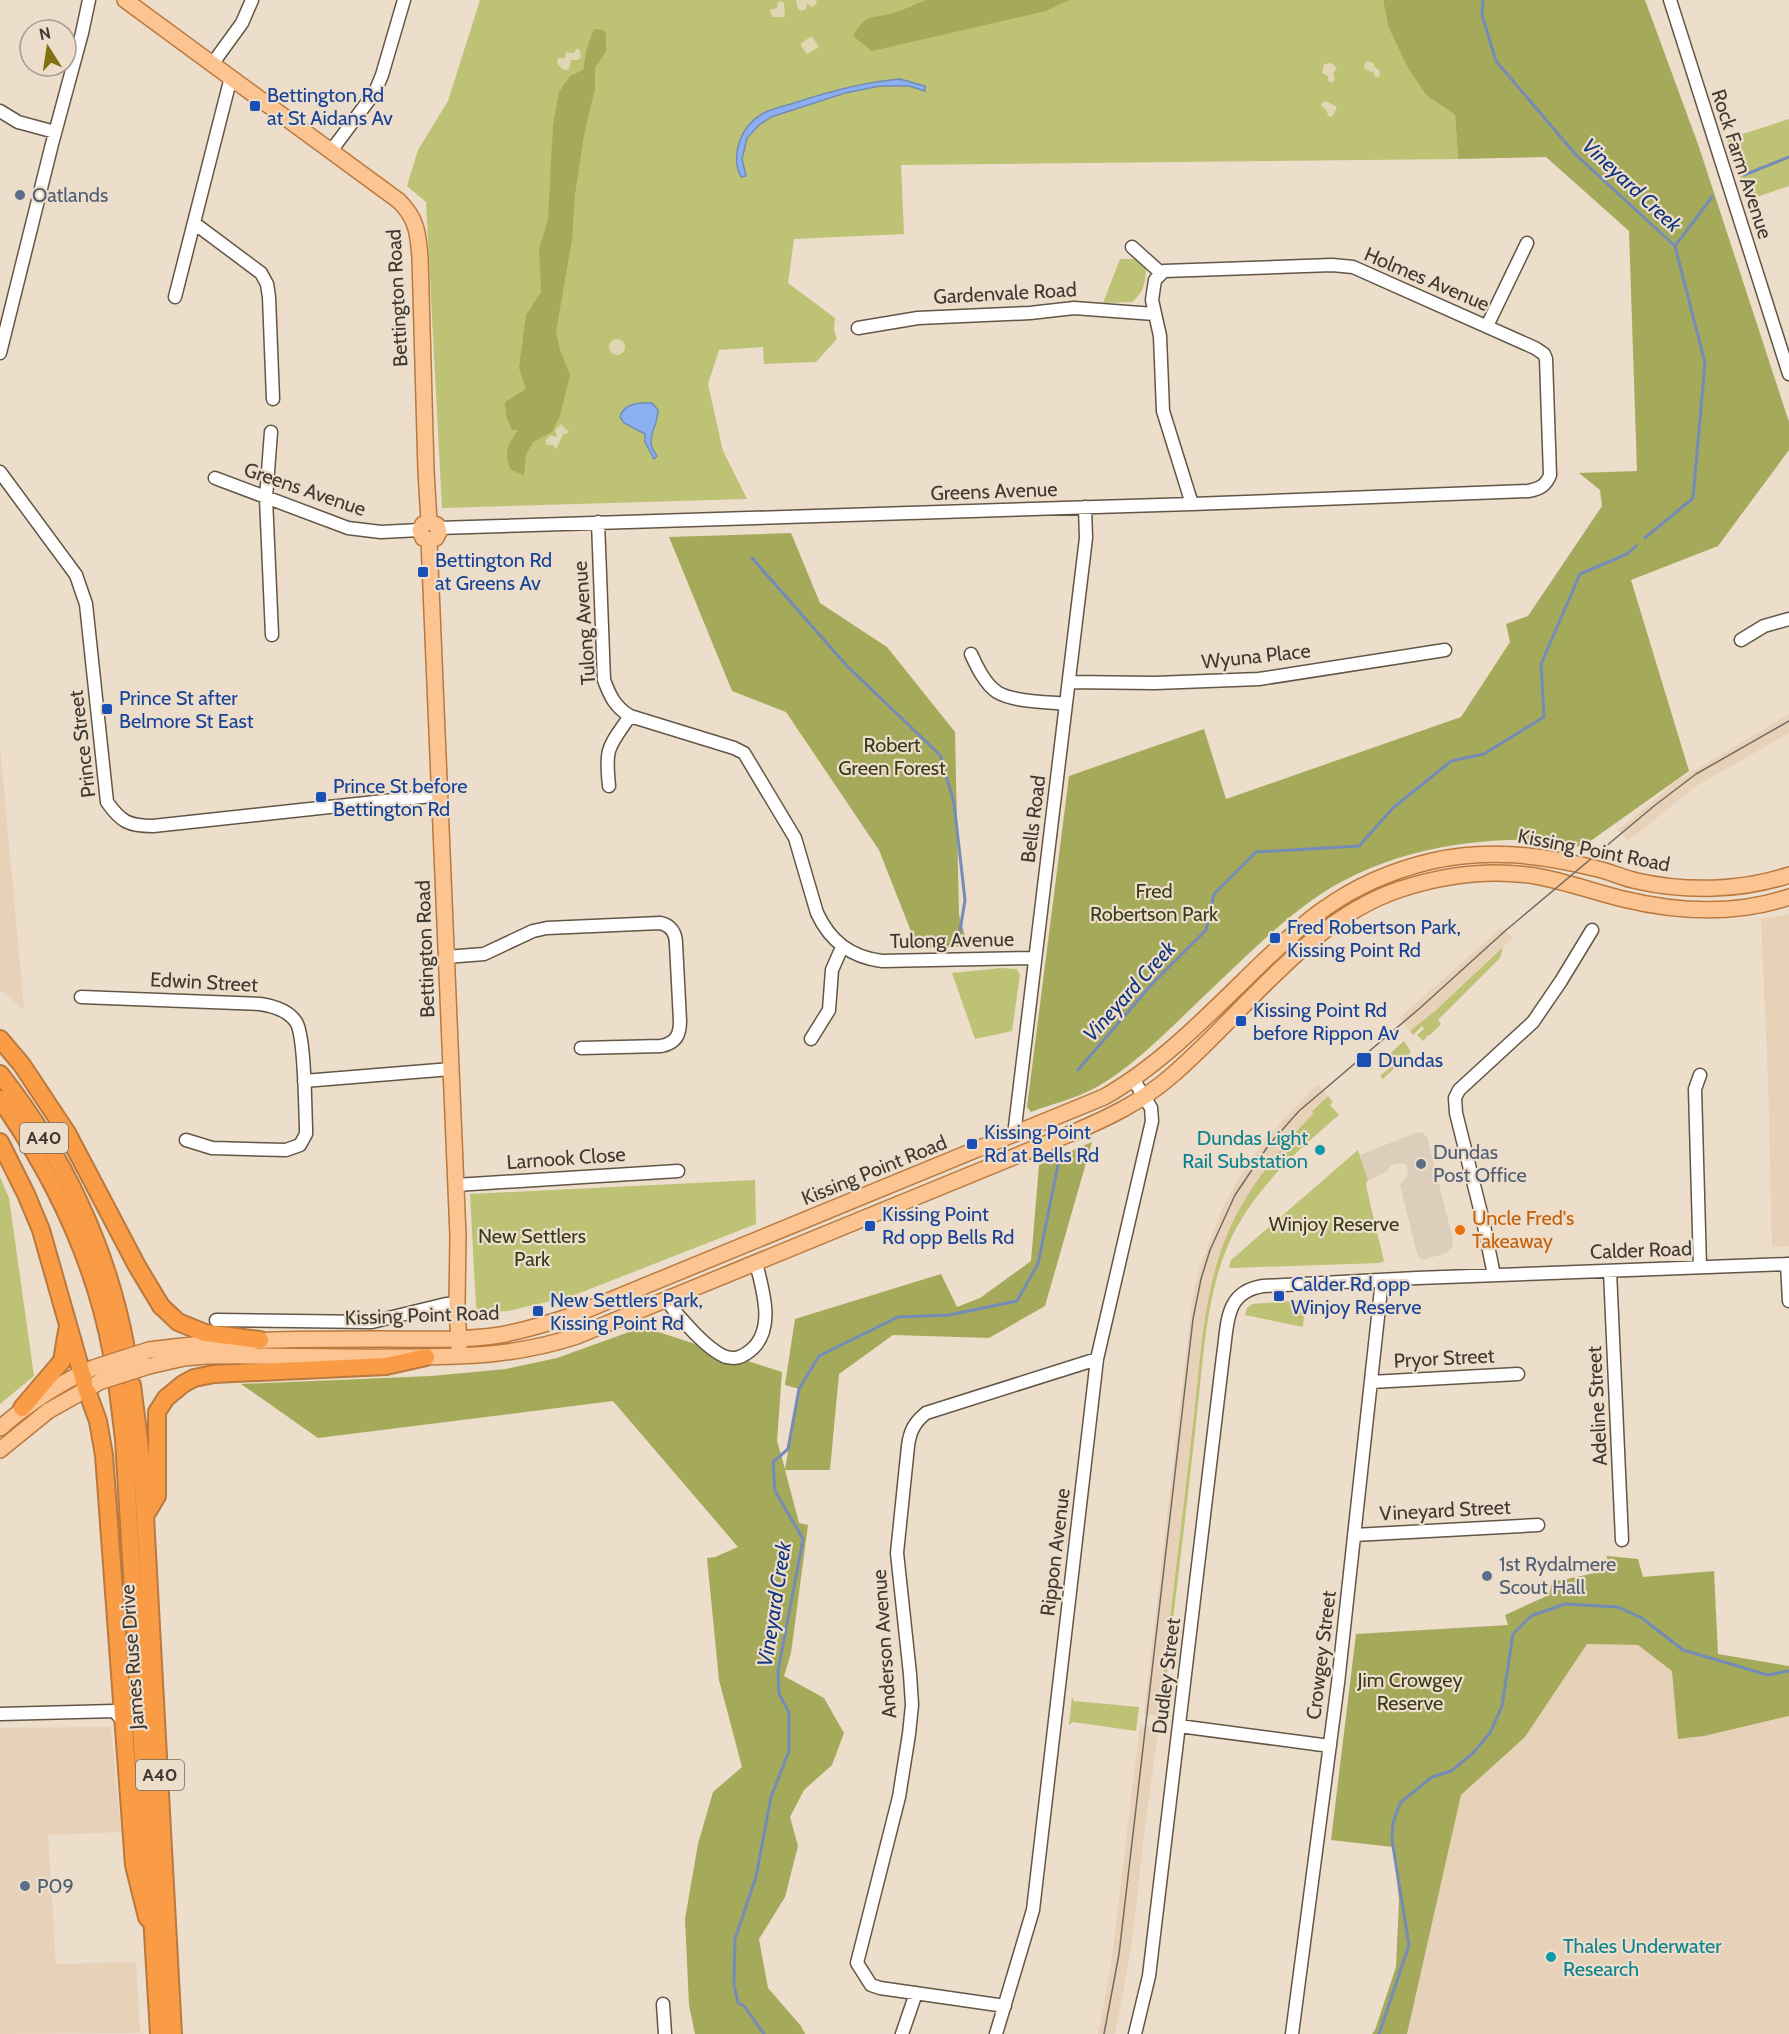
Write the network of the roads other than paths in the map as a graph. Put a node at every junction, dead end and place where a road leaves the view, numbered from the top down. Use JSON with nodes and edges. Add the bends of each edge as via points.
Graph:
{"nodes":[{"id":1,"x":89,"y":0,"type":"edge"},
{"id":2,"x":125,"y":0,"type":"edge"},
{"id":3,"x":252,"y":0,"type":"edge"},
{"id":4,"x":404,"y":0,"type":"edge"},
{"id":5,"x":1670,"y":0,"type":"edge"},
{"id":6,"x":213,"y":63,"type":"junction"},
{"id":7,"x":231,"y":77,"type":"junction"},
{"id":8,"x":0,"y":111,"type":"edge"},
{"id":9,"x":55,"y":132,"type":"junction"},
{"id":10,"x":331,"y":151,"type":"junction"},
{"id":11,"x":194,"y":223,"type":"junction"},
{"id":12,"x":1527,"y":243,"type":"dead end"},
{"id":13,"x":1132,"y":247,"type":"dead end"},
{"id":14,"x":1161,"y":273,"type":"junction"},
{"id":15,"x":175,"y":297,"type":"dead end"},
{"id":16,"x":5,"y":311,"type":"edge"},
{"id":17,"x":1154,"y":315,"type":"junction"},
{"id":18,"x":1487,"y":326,"type":"junction"},
{"id":19,"x":858,"y":328,"type":"dead end"},
{"id":20,"x":0,"y":353,"type":"edge"},
{"id":21,"x":1789,"y":374,"type":"edge"},
{"id":22,"x":273,"y":399,"type":"dead end"},
{"id":23,"x":271,"y":432,"type":"dead end"},
{"id":24,"x":0,"y":472,"type":"edge"},
{"id":25,"x":215,"y":478,"type":"dead end"},
{"id":26,"x":1548,"y":481,"type":"joint"},
{"id":27,"x":266,"y":498,"type":"junction"},
{"id":28,"x":1192,"y":504,"type":"junction"},
{"id":29,"x":1085,"y":507,"type":"junction"},
{"id":30,"x":598,"y":522,"type":"junction"},
{"id":31,"x":429,"y":530,"type":"junction"},
{"id":32,"x":1789,"y":619,"type":"edge"},
{"id":33,"x":272,"y":635,"type":"dead end"},
{"id":34,"x":1741,"y":640,"type":"dead end"},
{"id":35,"x":1445,"y":650,"type":"dead end"},
{"id":36,"x":970,"y":654,"type":"dead end"},
{"id":37,"x":1069,"y":682,"type":"junction"},
{"id":38,"x":1066,"y":704,"type":"junction"},
{"id":39,"x":630,"y":716,"type":"junction"},
{"id":40,"x":609,"y":786,"type":"dead end"},
{"id":41,"x":440,"y":795,"type":"junction"},
{"id":42,"x":1789,"y":875,"type":"edge"},
{"id":43,"x":1789,"y":897,"type":"edge"},
{"id":44,"x":1592,"y":930,"type":"dead end"},
{"id":45,"x":842,"y":947,"type":"junction"},
{"id":46,"x":446,"y":957,"type":"junction"},
{"id":47,"x":1034,"y":958,"type":"junction"},
{"id":48,"x":81,"y":997,"type":"dead end"},
{"id":49,"x":0,"y":1040,"type":"edge"},
{"id":50,"x":811,"y":1040,"type":"dead end"},
{"id":51,"x":581,"y":1048,"type":"dead end"},
{"id":52,"x":451,"y":1069,"type":"junction"},
{"id":53,"x":0,"y":1074,"type":"edge"},
{"id":54,"x":1700,"y":1075,"type":"dead end"},
{"id":55,"x":1133,"y":1079,"type":"junction"},
{"id":56,"x":304,"y":1081,"type":"junction"},
{"id":57,"x":1144,"y":1097,"type":"junction"},
{"id":58,"x":0,"y":1099,"type":"edge"},
{"id":59,"x":1014,"y":1135,"type":"junction"},
{"id":60,"x":186,"y":1140,"type":"dead end"},
{"id":61,"x":0,"y":1142,"type":"edge"},
{"id":62,"x":678,"y":1171,"type":"dead end"},
{"id":63,"x":456,"y":1185,"type":"junction"},
{"id":64,"x":756,"y":1263,"type":"junction"},
{"id":65,"x":1788,"y":1264,"type":"edge"},
{"id":66,"x":1700,"y":1267,"type":"junction"},
{"id":67,"x":1610,"y":1270,"type":"junction"},
{"id":68,"x":1494,"y":1275,"type":"junction"},
{"id":69,"x":1382,"y":1280,"type":"junction"},
{"id":70,"x":666,"y":1300,"type":"junction"},
{"id":71,"x":1789,"y":1301,"type":"edge"},
{"id":72,"x":457,"y":1304,"type":"junction"},
{"id":73,"x":216,"y":1320,"type":"dead end"},
{"id":74,"x":1228,"y":1322,"type":"joint"},
{"id":75,"x":68,"y":1327,"type":"junction"},
{"id":76,"x":458,"y":1338,"type":"junction"},
{"id":77,"x":260,"y":1340,"type":"junction"},
{"id":78,"x":460,"y":1356,"type":"junction"},
{"id":79,"x":426,"y":1357,"type":"junction"},
{"id":80,"x":1097,"y":1359,"type":"junction"},
{"id":81,"x":1518,"y":1374,"type":"dead end"},
{"id":82,"x":90,"y":1378,"type":"junction"},
{"id":83,"x":1371,"y":1382,"type":"junction"},
{"id":84,"x":22,"y":1408,"type":"junction"},
{"id":85,"x":0,"y":1428,"type":"edge"},
{"id":86,"x":0,"y":1450,"type":"edge"},
{"id":87,"x":145,"y":1516,"type":"junction"},
{"id":88,"x":1538,"y":1525,"type":"dead end"},
{"id":89,"x":1354,"y":1535,"type":"junction"},
{"id":90,"x":1622,"y":1540,"type":"dead end"},
{"id":91,"x":122,"y":1696,"type":"junction"},
{"id":92,"x":104,"y":1711,"type":"junction"},
{"id":93,"x":0,"y":1714,"type":"edge"},
{"id":94,"x":124,"y":1722,"type":"junction"},
{"id":95,"x":1179,"y":1726,"type":"junction"},
{"id":96,"x":1330,"y":1746,"type":"junction"},
{"id":97,"x":152,"y":1923,"type":"junction"},
{"id":98,"x":916,"y":1994,"type":"junction"},
{"id":99,"x":663,"y":2004,"type":"dead end"},
{"id":100,"x":1005,"y":2006,"type":"junction"},
{"id":101,"x":159,"y":2034,"type":"edge"},
{"id":102,"x":173,"y":2034,"type":"edge"},
{"id":103,"x":665,"y":2034,"type":"edge"},
{"id":104,"x":902,"y":2034,"type":"edge"},
{"id":105,"x":996,"y":2034,"type":"edge"},
{"id":106,"x":1135,"y":2034,"type":"edge"},
{"id":107,"x":1292,"y":2034,"type":"edge"}],
"edges":[{"from":1,"to":9,"type":"street"},
{"from":2,"to":6,"type":"main road","name":"Bettington Road"},
{"from":3,"to":6,"type":"street","via":[[242,23]]},
{"from":4,"to":10,"type":"street","via":[[375,92]]},
{"from":5,"to":21,"type":"street","name":"Rock Farm Avenue"},
{"from":6,"to":7,"type":"main road","name":"Bettington Road"},
{"from":7,"to":10,"type":"main road","name":"Bettington Road"},
{"from":7,"to":11,"type":"street"},
{"from":8,"to":9,"type":"street","via":[[18,122]]},
{"from":9,"to":16,"type":"street"},
{"from":10,"to":31,"type":"main road","name":"Bettington Road","via":[[399,201],[417,228]]},
{"from":11,"to":15,"type":"street"},
{"from":11,"to":22,"type":"street","via":[[261,273],[267,284]]},
{"from":12,"to":18,"type":"street"},
{"from":13,"to":14,"type":"street"},
{"from":14,"to":17,"type":"street","via":[[1153,285]]},
{"from":14,"to":18,"type":"street","name":"Holmes Avenue","via":[[1342,266],[1363,271]]},
{"from":16,"to":20,"type":"street"},
{"from":17,"to":19,"type":"street","name":"Gardenvale Road","via":[[1074,308],[918,318]]},
{"from":17,"to":28,"type":"street","via":[[1160,336],[1163,411]]},
{"from":18,"to":26,"type":"street","name":"Holmes Avenue","via":[[1540,350],[1546,359]]},
{"from":23,"to":27,"type":"street"},
{"from":24,"to":41,"type":"street","name":"Prince Street","via":[[76,574],[82,589],[107,802],[124,821],[135,826],[153,826]]},
{"from":25,"to":27,"type":"street","name":"Greens Avenue"},
{"from":26,"to":28,"type":"street","name":"Greens Avenue","via":[[1541,488],[1528,491]]},
{"from":27,"to":31,"type":"street","name":"Greens Avenue","via":[[348,528],[381,532]]},
{"from":27,"to":33,"type":"street"},
{"from":28,"to":29,"type":"street","name":"Greens Avenue"},
{"from":29,"to":30,"type":"street","name":"Greens Avenue"},
{"from":29,"to":37,"type":"street","name":"Bells Road","via":[[1086,538]]},
{"from":30,"to":31,"type":"street","name":"Greens Avenue"},
{"from":30,"to":39,"type":"street","name":"Tulong Avenue","via":[[604,680],[613,701]]},
{"from":31,"to":41,"type":"main road","name":"Bettington Road"},
{"from":32,"to":34,"type":"street","via":[[1764,626]]},
{"from":35,"to":37,"type":"street","name":"Wyuna Place","via":[[1259,679]]},
{"from":36,"to":38,"type":"street","via":[[997,692]]},
{"from":37,"to":38,"type":"street","name":"Bells Road"},
{"from":38,"to":47,"type":"street","name":"Bells Road"},
{"from":39,"to":40,"type":"street","via":[[607,752]]},
{"from":39,"to":45,"type":"street","name":"Tulong Avenue","via":[[744,753],[795,838],[821,923]]},
{"from":41,"to":46,"type":"main road","name":"Bettington Road"},
{"from":42,"to":55,"type":"main road","name":"Kissing Point Road","via":[[1747,886],[1703,888],[1636,881],[1527,855],[1469,855],[1416,865],[1369,883],[1325,908]]},
{"from":43,"to":57,"type":"main road","name":"Kissing Point Road","via":[[1746,906],[1685,909],[1641,903],[1536,876],[1496,873],[1458,875],[1400,889],[1350,913],[1321,934]]},
{"from":44,"to":68,"type":"street","via":[[1533,1022],[1455,1098]]},
{"from":45,"to":47,"type":"street","name":"Tulong Avenue","via":[[882,961]]},
{"from":45,"to":50,"type":"street","via":[[832,970],[829,1010]]},
{"from":46,"to":51,"type":"street","via":[[484,954],[546,928],[660,923],[668,926],[676,944],[680,1021],[676,1039],[662,1046]]},
{"from":46,"to":52,"type":"main road","name":"Bettington Road"},
{"from":47,"to":59,"type":"street","name":"Bells Road"},
{"from":48,"to":56,"type":"street","name":"Edwin Street","via":[[277,1007],[299,1027]]},
{"from":49,"to":77,"type":"highway","via":[[22,1065],[67,1133],[161,1306],[178,1322],[205,1333]]},
{"from":52,"to":56,"type":"street"},
{"from":52,"to":63,"type":"main road","name":"Bettington Road"},
{"from":53,"to":58,"type":"highway","number":"A40","via":[[64,1172],[95,1240],[120,1316],[119,1352],[107,1330],[68,1214],[34,1150]]},
{"from":54,"to":66,"type":"street","via":[[1695,1089]]},
{"from":55,"to":57,"type":"street","name":"Rippon Avenue"},
{"from":55,"to":59,"type":"main road","name":"Kissing Point Road","via":[[1075,1110]]},
{"from":56,"to":60,"type":"street","name":"Edwin Street","via":[[306,1134],[294,1148],[212,1148]]},
{"from":57,"to":64,"type":"main road","name":"Kissing Point Road","via":[[1072,1133]]},
{"from":57,"to":80,"type":"street","name":"Rippon Avenue","via":[[1152,1121]]},
{"from":59,"to":76,"type":"main road","name":"Kissing Point Road","via":[[579,1313],[498,1335]]},
{"from":61,"to":75,"type":"highway","via":[[41,1230]]},
{"from":62,"to":63,"type":"street","name":"Larnook Close"},
{"from":63,"to":72,"type":"main road","name":"Bettington Road"},
{"from":64,"to":70,"type":"main road","name":"Kissing Point Road"},
{"from":64,"to":70,"type":"street","via":[[765,1325],[752,1350],[740,1358],[715,1351]]},
{"from":65,"to":66,"type":"street","name":"Calder Road"},
{"from":65,"to":71,"type":"street"},
{"from":66,"to":67,"type":"street","name":"Calder Road"},
{"from":67,"to":68,"type":"street","name":"Calder Road"},
{"from":67,"to":90,"type":"street","name":"Adeline Street"},
{"from":68,"to":69,"type":"street","name":"Calder Road"},
{"from":69,"to":74,"type":"street","name":"Calder Road","via":[[1251,1288],[1235,1300]]},
{"from":69,"to":83,"type":"street","name":"Crowgey Street"},
{"from":70,"to":78,"type":"main road","name":"Kissing Point Road","via":[[546,1346]]},
{"from":72,"to":73,"type":"street","via":[[372,1322]]},
{"from":72,"to":76,"type":"main road","name":"Bettington Road"},
{"from":74,"to":95,"type":"street","name":"Dudley Street"},
{"from":75,"to":82,"type":"highway"},
{"from":75,"to":84,"type":"highway","via":[[62,1361]]},
{"from":76,"to":77,"type":"main road","name":"Kissing Point Road"},
{"from":76,"to":78,"type":"main road","name":"Bettington Road"},
{"from":77,"to":82,"type":"main road","name":"Kissing Point Road","bridge":true,"via":[[149,1350]]},
{"from":78,"to":79,"type":"main road","name":"Kissing Point Road"},
{"from":79,"to":82,"type":"main road","name":"Kissing Point Road","bridge":true,"via":[[207,1356]]},
{"from":79,"to":87,"type":"highway","via":[[386,1366],[214,1374],[183,1384],[157,1412],[157,1496]]},
{"from":80,"to":98,"type":"street","name":"Anderson Avenue","via":[[939,1407],[916,1421],[910,1432],[897,1553],[912,1704],[899,1797],[857,1963],[871,1985]]},
{"from":80,"to":100,"type":"street","name":"Rippon Avenue","via":[[1033,1910]]},
{"from":81,"to":83,"type":"street","name":"Pryor Street"},
{"from":82,"to":84,"type":"main road"},
{"from":82,"to":86,"type":"main road"},
{"from":82,"to":91,"type":"highway","via":[[104,1455]]},
{"from":83,"to":89,"type":"street","name":"Crowgey Street"},
{"from":84,"to":85,"type":"main road"},
{"from":87,"to":97,"type":"highway","name":"James Ruse Drive","number":"A40","via":[[141,1456],[125,1387],[124,1439]]},
{"from":87,"to":102,"type":"highway","name":"James Ruse Drive","number":"A40"},
{"from":88,"to":89,"type":"street","name":"Vineyard Street"},
{"from":89,"to":96,"type":"street","name":"Crowgey Street"},
{"from":91,"to":92,"type":"street","via":[[117,1707]]},
{"from":91,"to":94,"type":"highway"},
{"from":92,"to":93,"type":"street"},
{"from":92,"to":94,"type":"street","via":[[114,1711]]},
{"from":94,"to":97,"type":"highway","via":[[134,1865]]},
{"from":95,"to":96,"type":"street"},
{"from":95,"to":106,"type":"street","name":"Dudley Street","via":[[1149,1976]]},
{"from":96,"to":107,"type":"street","name":"Crowgey Street"},
{"from":97,"to":101,"type":"highway","name":"James Ruse Drive","number":"A40"},
{"from":98,"to":100,"type":"street","name":"Anderson Avenue"},
{"from":98,"to":104,"type":"street"},
{"from":99,"to":103,"type":"street"},
{"from":100,"to":105,"type":"street","name":"Rippon Avenue"}]}
